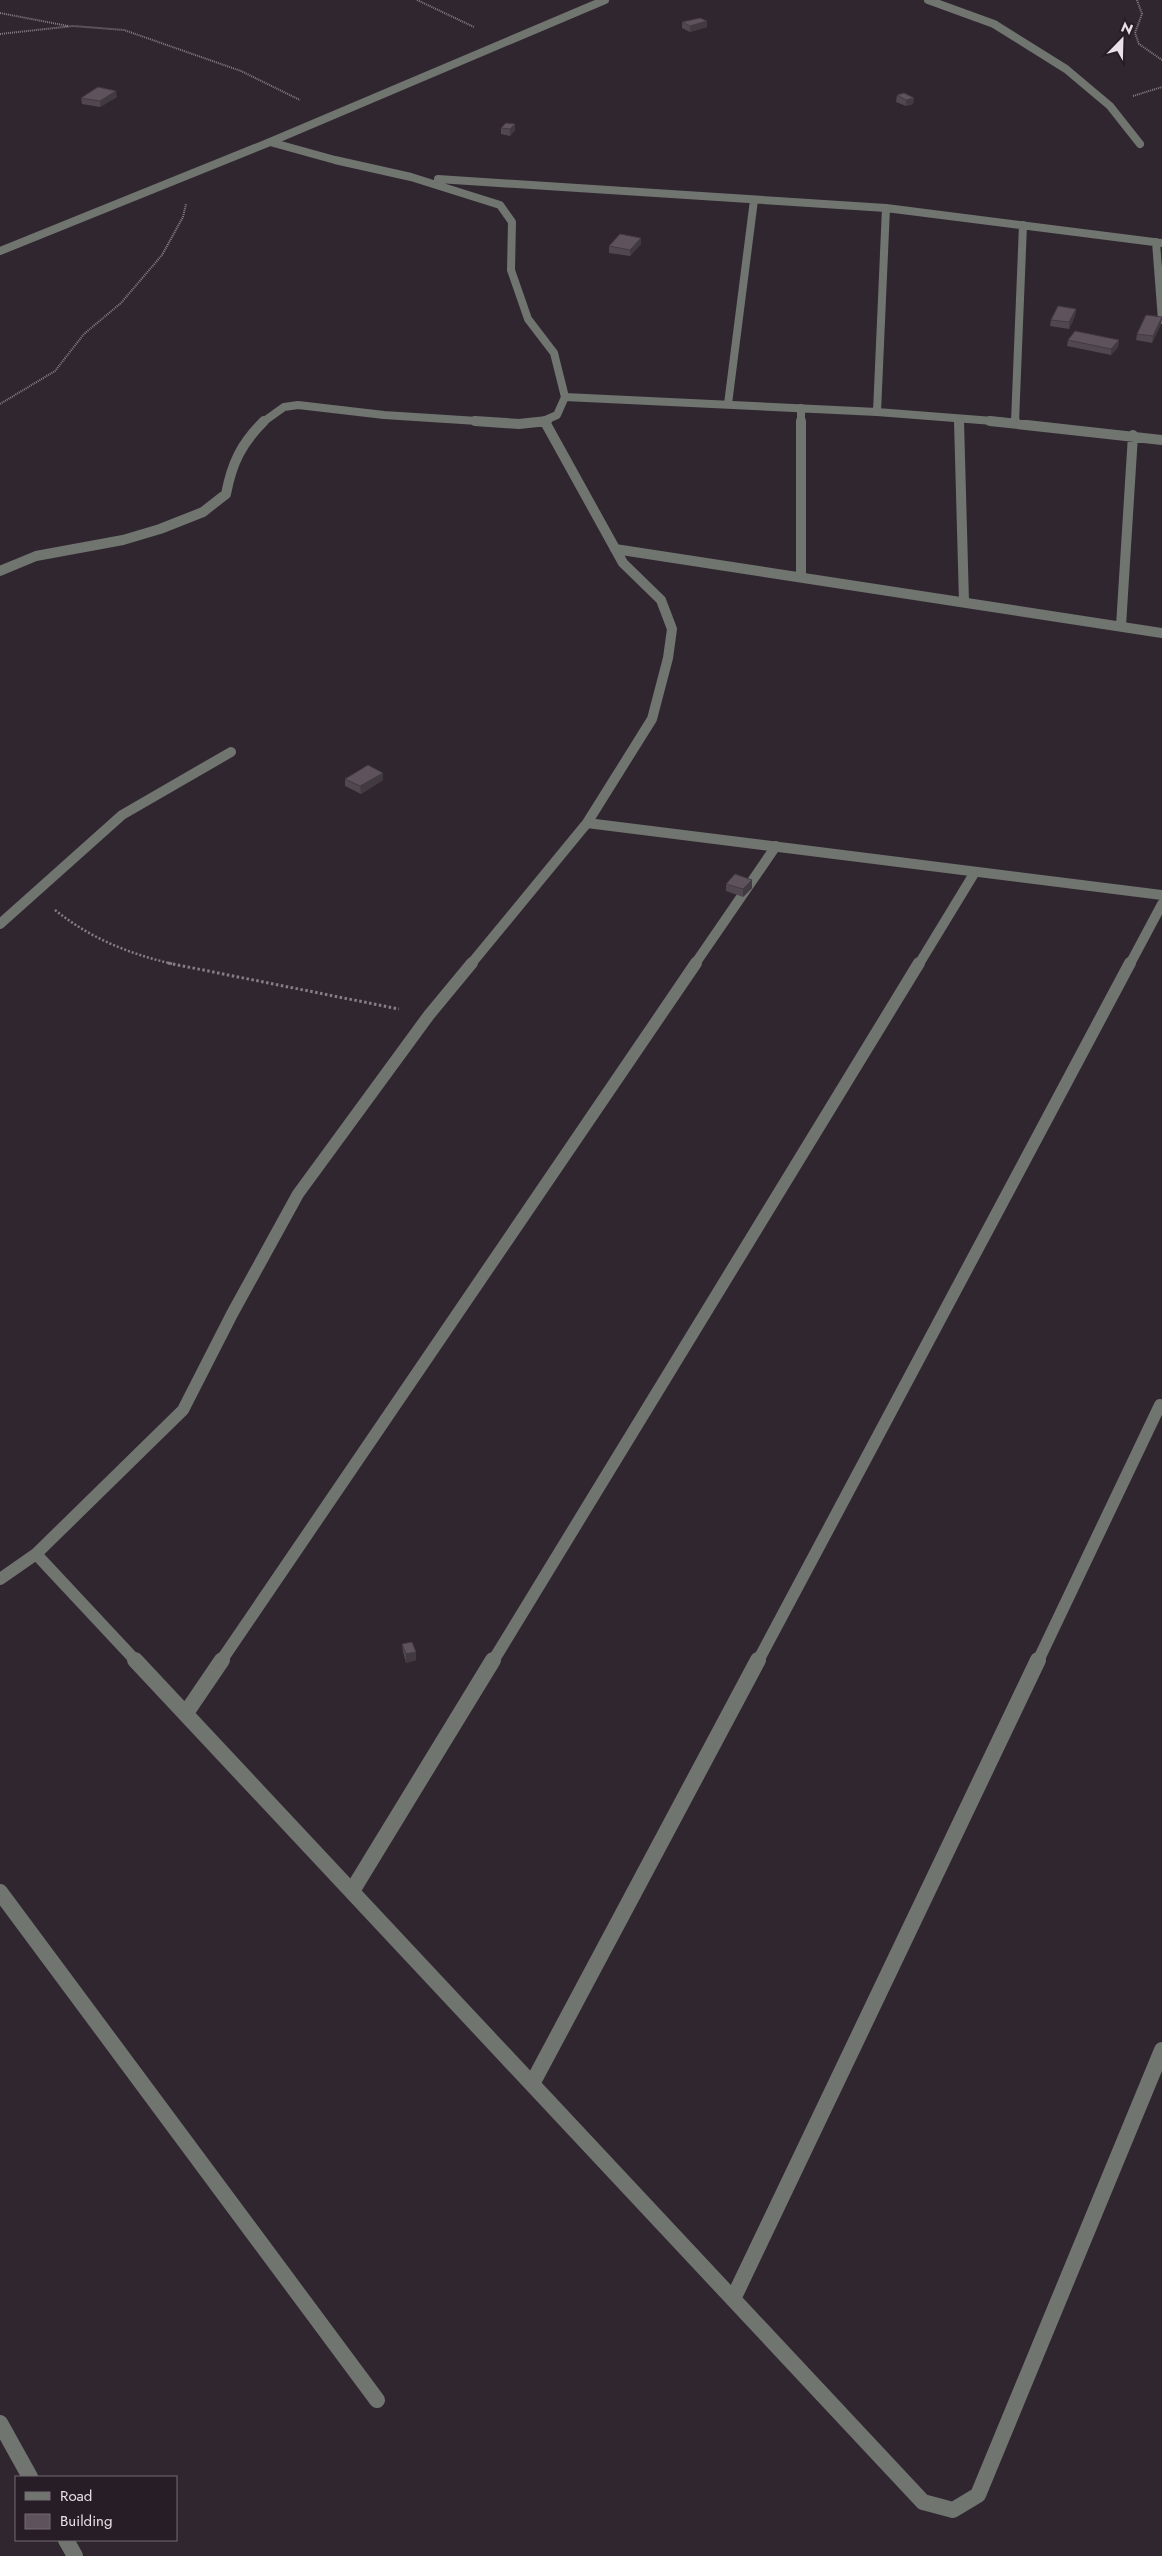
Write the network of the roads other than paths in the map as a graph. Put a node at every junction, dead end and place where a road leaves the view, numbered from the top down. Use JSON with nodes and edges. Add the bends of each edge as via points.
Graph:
{"nodes":[{"id":1,"x":605,"y":0,"type":"edge"},
{"id":2,"x":928,"y":0,"type":"edge"},
{"id":3,"x":270,"y":142,"type":"junction"},
{"id":4,"x":1140,"y":144,"type":"dead end"},
{"id":5,"x":410,"y":177,"type":"junction"},
{"id":6,"x":754,"y":200,"type":"junction"},
{"id":7,"x":886,"y":208,"type":"junction"},
{"id":8,"x":1023,"y":225,"type":"junction"},
{"id":9,"x":1159,"y":242,"type":"edge"},
{"id":10,"x":0,"y":250,"type":"edge"},
{"id":11,"x":1162,"y":320,"type":"edge"},
{"id":12,"x":565,"y":397,"type":"junction"},
{"id":13,"x":728,"y":404,"type":"junction"},
{"id":14,"x":801,"y":408,"type":"junction"},
{"id":15,"x":877,"y":412,"type":"junction"},
{"id":16,"x":959,"y":419,"type":"junction"},
{"id":17,"x":545,"y":422,"type":"junction"},
{"id":18,"x":1015,"y":423,"type":"junction"},
{"id":19,"x":1133,"y":435,"type":"junction"},
{"id":20,"x":1162,"y":440,"type":"edge"},
{"id":21,"x":614,"y":549,"type":"junction"},
{"id":22,"x":0,"y":571,"type":"edge"},
{"id":23,"x":801,"y":578,"type":"junction"},
{"id":24,"x":964,"y":602,"type":"junction"},
{"id":25,"x":1121,"y":626,"type":"junction"},
{"id":26,"x":1162,"y":633,"type":"edge"},
{"id":27,"x":230,"y":752,"type":"dead end"},
{"id":28,"x":588,"y":823,"type":"junction"},
{"id":29,"x":776,"y":846,"type":"junction"},
{"id":30,"x":975,"y":872,"type":"junction"},
{"id":31,"x":1162,"y":895,"type":"edge"},
{"id":32,"x":1162,"y":904,"type":"edge"},
{"id":33,"x":0,"y":924,"type":"edge"},
{"id":34,"x":1160,"y":1405,"type":"dead end"},
{"id":35,"x":36,"y":1554,"type":"junction"},
{"id":36,"x":0,"y":1580,"type":"edge"},
{"id":37,"x":186,"y":1713,"type":"junction"},
{"id":38,"x":352,"y":1891,"type":"junction"},
{"id":39,"x":0,"y":1892,"type":"edge"},
{"id":40,"x":1162,"y":2050,"type":"edge"},
{"id":41,"x":532,"y":2084,"type":"junction"},
{"id":42,"x":733,"y":2299,"type":"junction"},
{"id":43,"x":378,"y":2400,"type":"dead end"},
{"id":44,"x":0,"y":2423,"type":"edge"},
{"id":45,"x":29,"y":2476,"type":"edge"},
{"id":46,"x":67,"y":2541,"type":"edge"},
{"id":47,"x":75,"y":2556,"type":"edge"}],
"edges":[{"from":1,"to":3,"type":"street"},
{"from":2,"to":4,"type":"street","via":[[994,24],[1066,70],[1110,106]]},
{"from":3,"to":5,"type":"street"},
{"from":3,"to":10,"type":"street"},
{"from":5,"to":6,"type":"street"},
{"from":5,"to":12,"type":"street","via":[[500,206],[512,222],[512,270],[528,319],[554,353]]},
{"from":6,"to":7,"type":"street"},
{"from":6,"to":13,"type":"street"},
{"from":7,"to":8,"type":"street"},
{"from":7,"to":15,"type":"street"},
{"from":8,"to":9,"type":"street"},
{"from":8,"to":18,"type":"street"},
{"from":9,"to":11,"type":"street"},
{"from":12,"to":13,"type":"street"},
{"from":12,"to":17,"type":"street","via":[[557,415]]},
{"from":13,"to":14,"type":"street"},
{"from":14,"to":15,"type":"street"},
{"from":14,"to":23,"type":"street"},
{"from":15,"to":16,"type":"street"},
{"from":16,"to":18,"type":"street"},
{"from":16,"to":24,"type":"street"},
{"from":17,"to":21,"type":"street"},
{"from":17,"to":22,"type":"street","via":[[465,421],[298,405],[284,407],[254,431],[232,465],[226,494],[203,512],[123,540],[36,556]]},
{"from":18,"to":19,"type":"street"},
{"from":19,"to":20,"type":"street"},
{"from":19,"to":25,"type":"street"},
{"from":21,"to":23,"type":"street"},
{"from":21,"to":28,"type":"street","via":[[622,563],[661,600],[672,629],[652,719]]},
{"from":23,"to":24,"type":"street"},
{"from":24,"to":25,"type":"street"},
{"from":25,"to":26,"type":"street"},
{"from":27,"to":33,"type":"street","via":[[122,815]]},
{"from":28,"to":29,"type":"street"},
{"from":28,"to":35,"type":"street","via":[[429,1015],[298,1194],[183,1410]]},
{"from":29,"to":30,"type":"street"},
{"from":29,"to":37,"type":"street"},
{"from":30,"to":31,"type":"street"},
{"from":30,"to":38,"type":"street"},
{"from":32,"to":41,"type":"street"},
{"from":34,"to":42,"type":"street"},
{"from":35,"to":36,"type":"street"},
{"from":35,"to":37,"type":"street"},
{"from":37,"to":38,"type":"street"},
{"from":38,"to":41,"type":"street"},
{"from":39,"to":43,"type":"street"},
{"from":40,"to":42,"type":"street","via":[[978,2495],[952,2510],[923,2502]]},
{"from":41,"to":42,"type":"street"},
{"from":44,"to":45,"type":"street"},
{"from":46,"to":47,"type":"street"}]}
